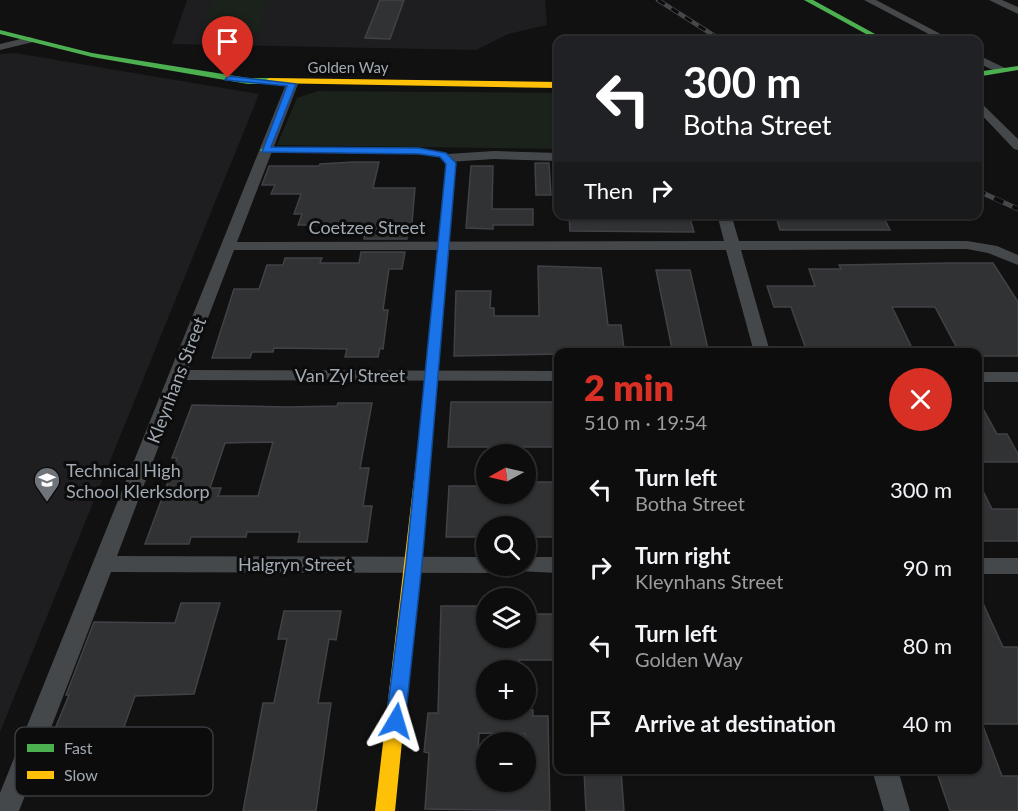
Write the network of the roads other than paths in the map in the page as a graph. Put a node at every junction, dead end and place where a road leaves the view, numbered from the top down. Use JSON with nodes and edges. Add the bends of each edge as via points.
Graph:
{"nodes":[{"id":1,"x":807,"y":0,"type":"edge"},
{"id":2,"x":869,"y":0,"type":"edge"},
{"id":3,"x":994,"y":0,"type":"edge"},
{"id":4,"x":1018,"y":11,"type":"edge"},
{"id":5,"x":0,"y":32,"type":"edge"},
{"id":6,"x":874,"y":36,"type":"edge"},
{"id":7,"x":939,"y":36,"type":"edge"},
{"id":8,"x":28,"y":40,"type":"junction"},
{"id":9,"x":0,"y":47,"type":"edge"},
{"id":10,"x":982,"y":60,"type":"edge"},
{"id":11,"x":1018,"y":68,"type":"edge"},
{"id":12,"x":1000,"y":70,"type":"junction"},
{"id":13,"x":982,"y":74,"type":"edge"},
{"id":14,"x":292,"y":84,"type":"junction"},
{"id":15,"x":554,"y":85,"type":"edge"},
{"id":16,"x":982,"y":107,"type":"edge"},
{"id":17,"x":1018,"y":146,"type":"edge"},
{"id":18,"x":265,"y":150,"type":"junction"},
{"id":19,"x":554,"y":157,"type":"edge"},
{"id":20,"x":448,"y":158,"type":"junction"},
{"id":21,"x":725,"y":219,"type":"edge"},
{"id":22,"x":228,"y":246,"type":"junction"},
{"id":23,"x":442,"y":246,"type":"junction"},
{"id":24,"x":732,"y":246,"type":"junction"},
{"id":25,"x":1013,"y":258,"type":"edge"},
{"id":26,"x":761,"y":348,"type":"edge"},
{"id":27,"x":178,"y":375,"type":"junction"},
{"id":28,"x":430,"y":375,"type":"junction"},
{"id":29,"x":554,"y":376,"type":"edge"},
{"id":30,"x":982,"y":377,"type":"edge"},
{"id":31,"x":1018,"y":377,"type":"edge"},
{"id":32,"x":104,"y":564,"type":"junction"},
{"id":33,"x":414,"y":564,"type":"junction"},
{"id":34,"x":476,"y":565,"type":"edge"},
{"id":35,"x":536,"y":565,"type":"edge"},
{"id":36,"x":554,"y":565,"type":"edge"},
{"id":37,"x":982,"y":566,"type":"edge"},
{"id":38,"x":1018,"y":566,"type":"edge"},
{"id":39,"x":39,"y":727,"type":"edge"},
{"id":40,"x":886,"y":774,"type":"edge"},
{"id":41,"x":15,"y":788,"type":"edge"},
{"id":42,"x":6,"y":811,"type":"edge"},
{"id":43,"x":385,"y":811,"type":"edge"},
{"id":44,"x":897,"y":811,"type":"edge"}],
"edges":[{"from":1,"to":6,"type":"street"},
{"from":2,"to":7,"type":"street"},
{"from":3,"to":4,"type":"street"},
{"from":5,"to":8,"type":"street","name":"Golden Way"},
{"from":8,"to":9,"type":"street"},
{"from":8,"to":14,"type":"street","name":"Golden Way","via":[[171,70]]},
{"from":10,"to":12,"type":"street"},
{"from":11,"to":12,"type":"street"},
{"from":12,"to":13,"type":"street"},
{"from":14,"to":15,"type":"street","name":"Golden Way"},
{"from":14,"to":18,"type":"street","name":"Kleynhans Street"},
{"from":16,"to":17,"type":"street"},
{"from":18,"to":20,"type":"street","via":[[419,151]]},
{"from":18,"to":22,"type":"street","name":"Kleynhans Street"},
{"from":19,"to":20,"type":"street"},
{"from":20,"to":23,"type":"street","via":[[451,163]]},
{"from":21,"to":24,"type":"street"},
{"from":22,"to":23,"type":"street","name":"Coetzee Street"},
{"from":22,"to":27,"type":"street","name":"Kleynhans Street"},
{"from":23,"to":24,"type":"street","name":"Coetzee Street"},
{"from":23,"to":28,"type":"street"},
{"from":24,"to":25,"type":"street","name":"Coetzee Street","via":[[967,245]]},
{"from":24,"to":26,"type":"street"},
{"from":27,"to":28,"type":"street","name":"Van Zyl Street"},
{"from":27,"to":32,"type":"street","name":"Kleynhans Street"},
{"from":28,"to":29,"type":"street","name":"Van Zyl Street"},
{"from":28,"to":33,"type":"street"},
{"from":30,"to":31,"type":"street"},
{"from":32,"to":33,"type":"street","name":"Halgryn Street"},
{"from":32,"to":39,"type":"street","name":"Kleynhans Street"},
{"from":33,"to":34,"type":"street","name":"Halgryn Street"},
{"from":33,"to":43,"type":"street"},
{"from":35,"to":36,"type":"street"},
{"from":37,"to":38,"type":"street"},
{"from":40,"to":44,"type":"street"},
{"from":41,"to":42,"type":"street","name":"Kleynhans Street"}]}
